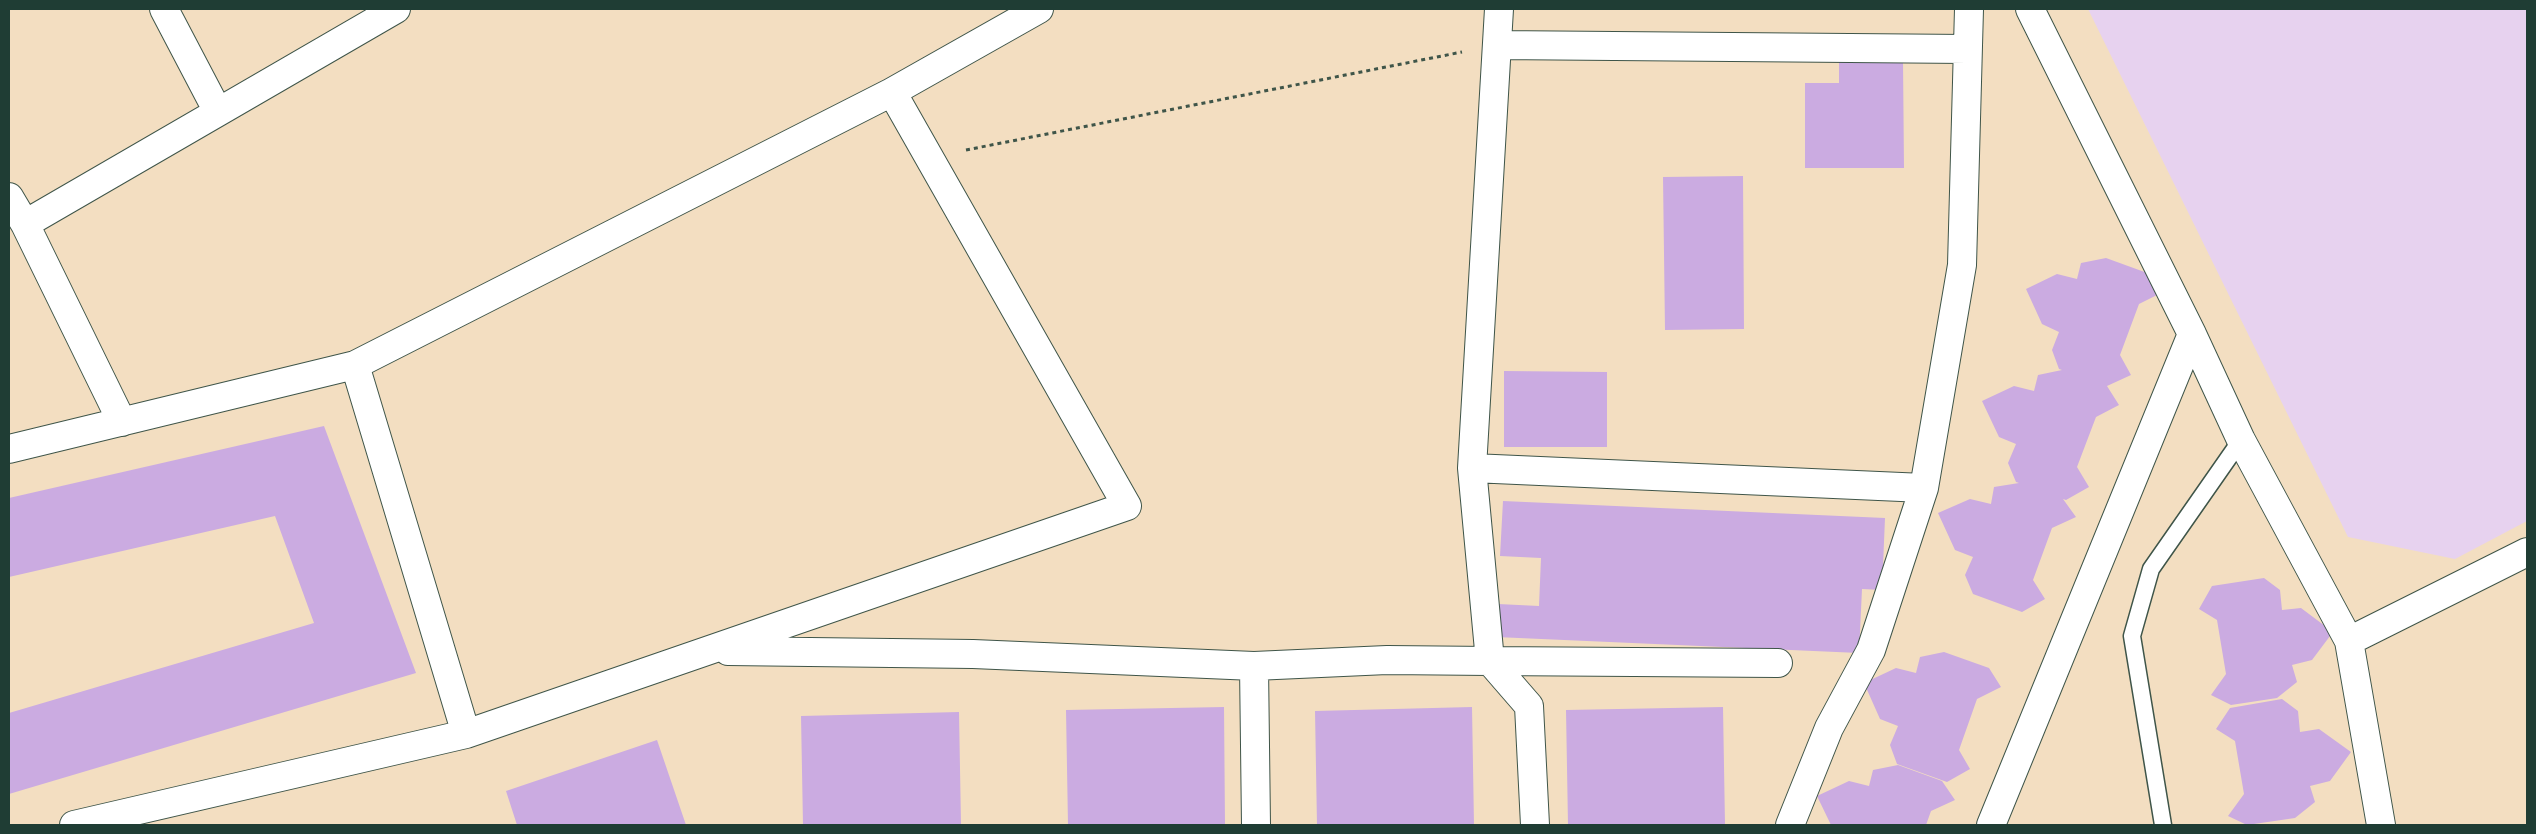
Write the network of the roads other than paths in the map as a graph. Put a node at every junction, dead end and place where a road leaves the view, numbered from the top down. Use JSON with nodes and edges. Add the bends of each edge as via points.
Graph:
{"nodes":[{"id":1,"x":164,"y":9,"type":"edge"},
{"id":2,"x":396,"y":9,"type":"edge"},
{"id":3,"x":1039,"y":9,"type":"edge"},
{"id":4,"x":1500,"y":9,"type":"edge"},
{"id":5,"x":1969,"y":9,"type":"edge"},
{"id":6,"x":2030,"y":9,"type":"edge"},
{"id":7,"x":1497,"y":45,"type":"junction"},
{"id":8,"x":1967,"y":49,"type":"junction"},
{"id":9,"x":892,"y":92,"type":"junction"},
{"id":10,"x":218,"y":112,"type":"junction"},
{"id":11,"x":9,"y":197,"type":"edge"},
{"id":12,"x":25,"y":224,"type":"junction"},
{"id":13,"x":2192,"y":334,"type":"junction"},
{"id":14,"x":355,"y":365,"type":"junction"},
{"id":15,"x":122,"y":422,"type":"junction"},
{"id":16,"x":2241,"y":440,"type":"junction"},
{"id":17,"x":9,"y":450,"type":"edge"},
{"id":18,"x":1472,"y":468,"type":"junction"},
{"id":19,"x":1924,"y":488,"type":"junction"},
{"id":20,"x":2527,"y":552,"type":"edge"},
{"id":21,"x":2350,"y":641,"type":"junction"},
{"id":22,"x":708,"y":651,"type":"junction"},
{"id":23,"x":1490,"y":661,"type":"junction"},
{"id":24,"x":1778,"y":663,"type":"dead end"},
{"id":25,"x":1254,"y":666,"type":"junction"},
{"id":26,"x":466,"y":734,"type":"junction"},
{"id":27,"x":74,"y":825,"type":"edge"},
{"id":28,"x":1256,"y":825,"type":"edge"},
{"id":29,"x":1535,"y":825,"type":"edge"},
{"id":30,"x":1790,"y":825,"type":"edge"},
{"id":31,"x":1991,"y":825,"type":"edge"},
{"id":32,"x":2163,"y":825,"type":"edge"},
{"id":33,"x":2381,"y":825,"type":"edge"}],
"edges":[{"from":1,"to":10,"type":"street"},
{"from":2,"to":10,"type":"street"},
{"from":3,"to":9,"type":"street"},
{"from":4,"to":7,"type":"street"},
{"from":5,"to":8,"type":"street"},
{"from":6,"to":13,"type":"street"},
{"from":7,"to":8,"type":"street"},
{"from":7,"to":18,"type":"street"},
{"from":8,"to":19,"type":"street","via":[[1962,265]]},
{"from":9,"to":14,"type":"street"},
{"from":9,"to":22,"type":"street","via":[[1127,506]]},
{"from":10,"to":12,"type":"street"},
{"from":11,"to":12,"type":"street"},
{"from":12,"to":15,"type":"street"},
{"from":13,"to":16,"type":"street"},
{"from":13,"to":31,"type":"street"},
{"from":14,"to":15,"type":"street"},
{"from":14,"to":26,"type":"street"},
{"from":15,"to":17,"type":"street"},
{"from":16,"to":21,"type":"street"},
{"from":16,"to":32,"type":"lane","via":[[2151,569],[2132,636]]},
{"from":18,"to":19,"type":"street"},
{"from":18,"to":23,"type":"street"},
{"from":19,"to":30,"type":"street","via":[[1871,650],[1829,728]]},
{"from":20,"to":21,"type":"street"},
{"from":21,"to":33,"type":"street"},
{"from":22,"to":25,"type":"street","via":[[973,654]]},
{"from":22,"to":26,"type":"street"},
{"from":23,"to":24,"type":"street"},
{"from":23,"to":25,"type":"street","via":[[1387,660]]},
{"from":23,"to":29,"type":"street","via":[[1529,706]]},
{"from":25,"to":28,"type":"street"},
{"from":26,"to":27,"type":"street"}]}
